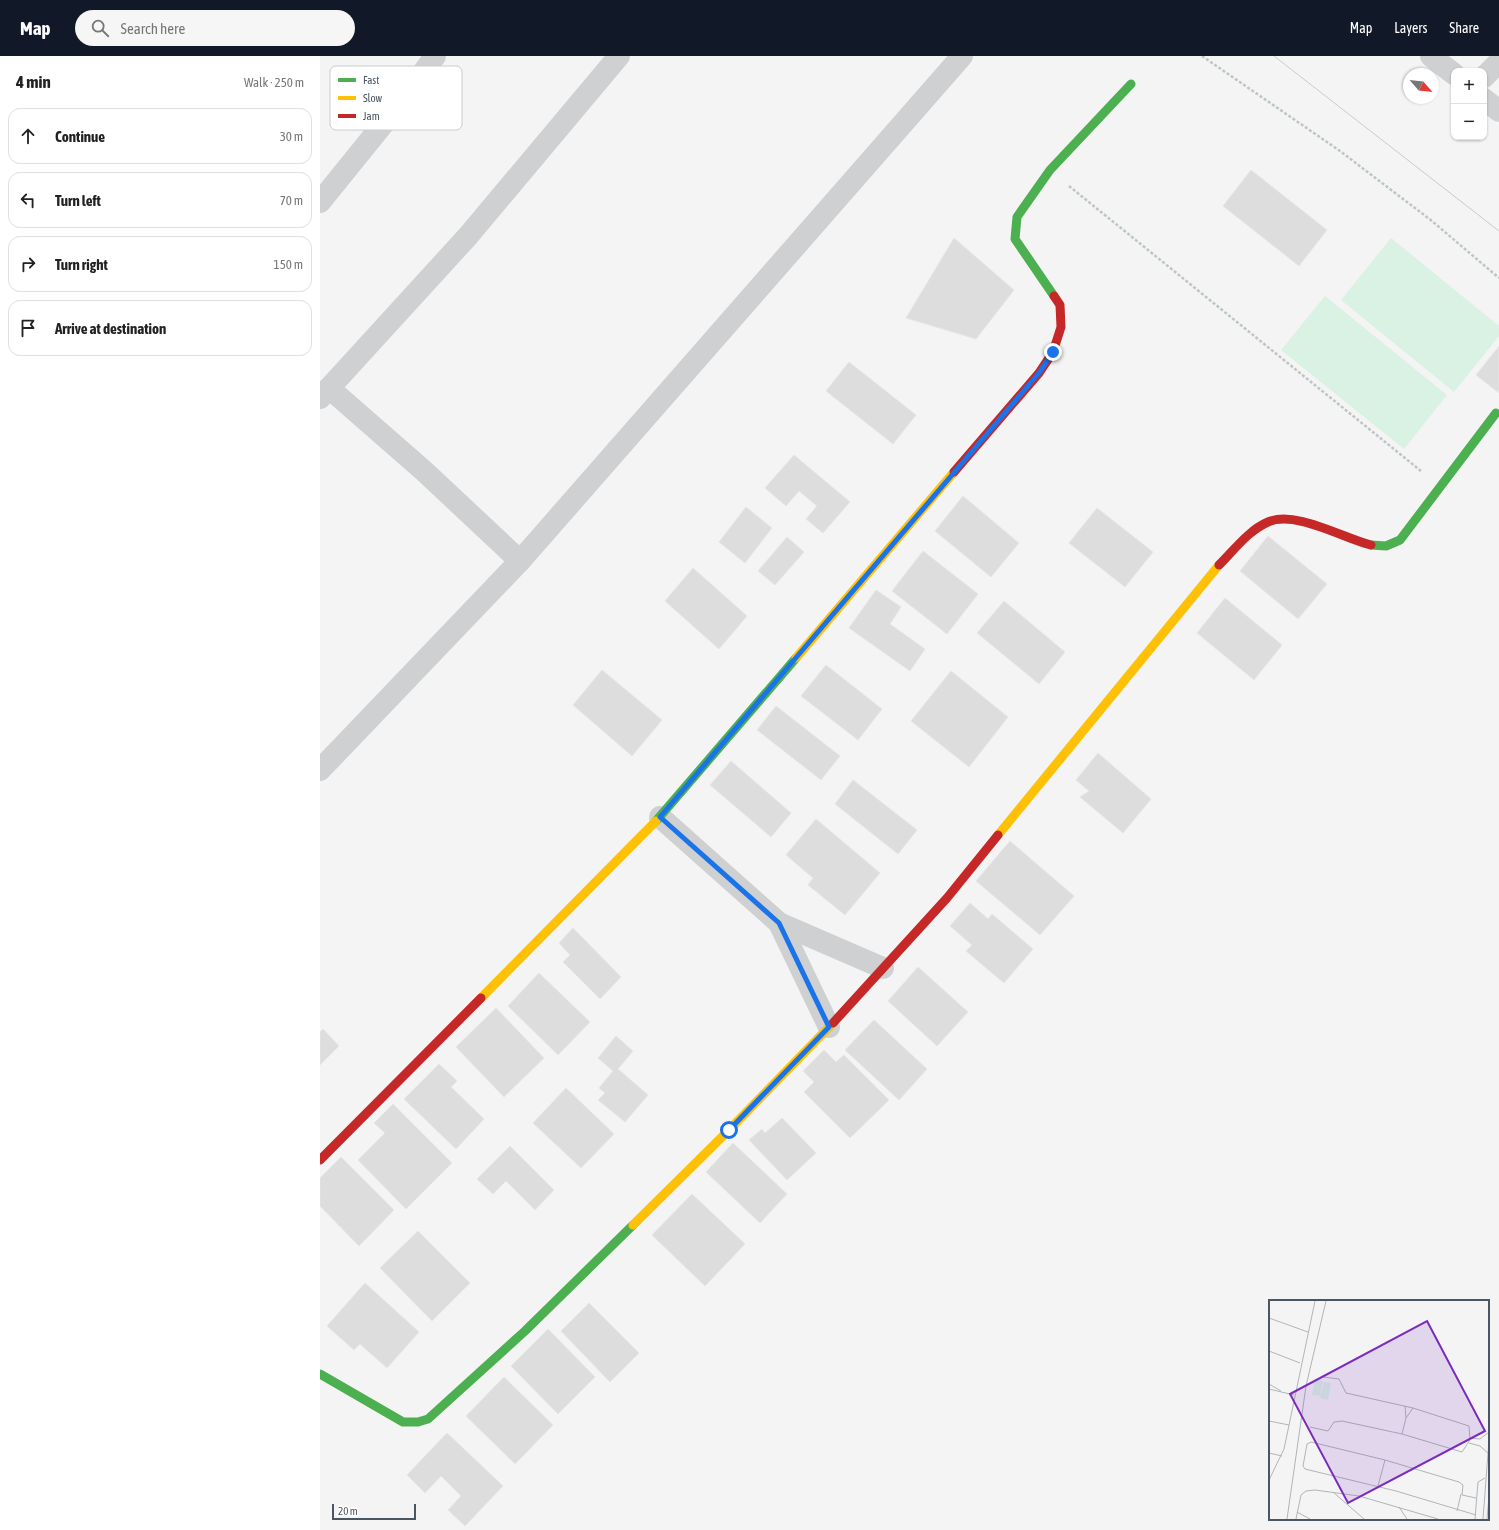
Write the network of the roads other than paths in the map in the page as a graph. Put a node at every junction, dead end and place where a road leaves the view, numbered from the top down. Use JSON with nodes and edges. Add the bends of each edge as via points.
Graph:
{"nodes":[{"id":1,"x":435,"y":56,"type":"edge"},
{"id":2,"x":619,"y":56,"type":"edge"},
{"id":3,"x":962,"y":56,"type":"edge"},
{"id":4,"x":1431,"y":56,"type":"edge"},
{"id":5,"x":1499,"y":62,"type":"edge"},
{"id":6,"x":428,"y":66,"type":"edge"},
{"id":7,"x":1451,"y":72,"type":"edge"},
{"id":8,"x":1487,"y":74,"type":"edge"},
{"id":9,"x":1131,"y":84,"type":"dead end"},
{"id":10,"x":1487,"y":102,"type":"edge"},
{"id":11,"x":1499,"y":112,"type":"edge"},
{"id":12,"x":378,"y":130,"type":"edge"},
{"id":13,"x":320,"y":202,"type":"edge"},
{"id":14,"x":325,"y":393,"type":"edge"},
{"id":15,"x":1496,"y":414,"type":"dead end"},
{"id":16,"x":520,"y":561,"type":"junction"},
{"id":17,"x":320,"y":770,"type":"edge"},
{"id":18,"x":660,"y":817,"type":"junction"},
{"id":19,"x":779,"y":923,"type":"junction"},
{"id":20,"x":883,"y":968,"type":"junction"},
{"id":21,"x":829,"y":1027,"type":"junction"},
{"id":22,"x":320,"y":1160,"type":"edge"},
{"id":23,"x":322,"y":1380,"type":"edge"}],
"edges":[{"from":1,"to":6,"type":"street"},
{"from":2,"to":14,"type":"street","via":[[468,236]]},
{"from":3,"to":16,"type":"street"},
{"from":4,"to":7,"type":"street"},
{"from":5,"to":8,"type":"street"},
{"from":9,"to":18,"type":"street","via":[[1050,170],[1017,217],[1015,239],[1060,305],[1062,326],[1053,352],[1039,373]]},
{"from":10,"to":11,"type":"street"},
{"from":12,"to":13,"type":"street"},
{"from":14,"to":16,"type":"street","via":[[424,471]]},
{"from":15,"to":20,"type":"street","via":[[1400,540],[1386,546],[1369,545],[1288,519],[1269,522],[1250,534],[1217,567],[947,898]]},
{"from":16,"to":17,"type":"street"},
{"from":18,"to":19,"type":"street"},
{"from":18,"to":22,"type":"street"},
{"from":19,"to":20,"type":"street"},
{"from":19,"to":21,"type":"street"},
{"from":20,"to":21,"type":"street"},
{"from":21,"to":23,"type":"street","via":[[526,1331],[428,1419],[403,1422]]}]}
